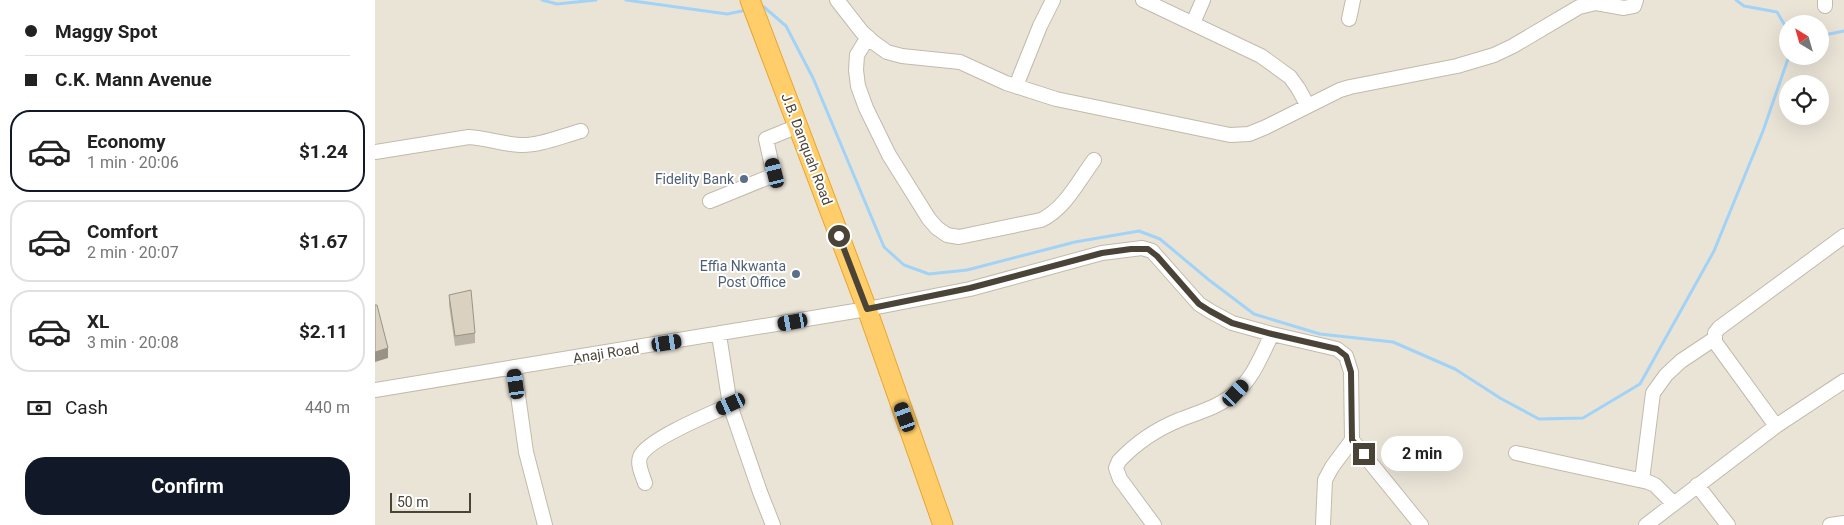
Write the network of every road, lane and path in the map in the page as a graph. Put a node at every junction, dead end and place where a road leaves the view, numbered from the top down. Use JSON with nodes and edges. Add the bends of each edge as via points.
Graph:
{"nodes":[{"id":1,"x":837,"y":0,"type":"edge"},
{"id":2,"x":1053,"y":0,"type":"edge"},
{"id":3,"x":1143,"y":0,"type":"edge"},
{"id":4,"x":1203,"y":0,"type":"edge"},
{"id":5,"x":1353,"y":0,"type":"edge"},
{"id":6,"x":1636,"y":0,"type":"edge"},
{"id":7,"x":753,"y":8,"type":"edge"},
{"id":8,"x":1349,"y":18,"type":"dead end"},
{"id":9,"x":1193,"y":24,"type":"junction"},
{"id":10,"x":867,"y":37,"type":"junction"},
{"id":11,"x":1016,"y":86,"type":"junction"},
{"id":12,"x":1308,"y":106,"type":"junction"},
{"id":13,"x":798,"y":126,"type":"junction"},
{"id":14,"x":581,"y":131,"type":"dead end"},
{"id":15,"x":375,"y":152,"type":"edge"},
{"id":16,"x":1094,"y":160,"type":"dead end"},
{"id":17,"x":710,"y":201,"type":"dead end"},
{"id":18,"x":1844,"y":236,"type":"edge"},
{"id":19,"x":867,"y":309,"type":"junction"},
{"id":20,"x":1272,"y":334,"type":"junction"},
{"id":21,"x":719,"y":335,"type":"junction"},
{"id":22,"x":1714,"y":339,"type":"junction"},
{"id":23,"x":514,"y":368,"type":"junction"},
{"id":24,"x":1844,"y":381,"type":"edge"},
{"id":25,"x":375,"y":390,"type":"edge"},
{"id":26,"x":731,"y":404,"type":"junction"},
{"id":27,"x":1776,"y":426,"type":"junction"},
{"id":28,"x":1352,"y":440,"type":"junction"},
{"id":29,"x":1516,"y":452,"type":"dead end"},
{"id":30,"x":1642,"y":480,"type":"junction"},
{"id":31,"x":645,"y":483,"type":"dead end"},
{"id":32,"x":1697,"y":485,"type":"junction"},
{"id":33,"x":1673,"y":503,"type":"junction"},
{"id":34,"x":1844,"y":522,"type":"edge"},
{"id":35,"x":545,"y":525,"type":"edge"},
{"id":36,"x":773,"y":525,"type":"edge"},
{"id":37,"x":943,"y":525,"type":"edge"},
{"id":38,"x":1154,"y":525,"type":"edge"},
{"id":39,"x":1323,"y":525,"type":"edge"},
{"id":40,"x":1421,"y":525,"type":"edge"},
{"id":41,"x":1646,"y":525,"type":"edge"},
{"id":42,"x":1728,"y":525,"type":"edge"},
{"id":43,"x":1830,"y":525,"type":"edge"}],
"edges":[{"from":1,"to":10,"type":"street"},
{"from":2,"to":11,"type":"street"},
{"from":3,"to":9,"type":"street"},
{"from":4,"to":9,"type":"street"},
{"from":5,"to":8,"type":"street"},
{"from":6,"to":12,"type":"street","via":[[1633,6],[1624,8],[1596,3],[1579,7],[1494,55],[1457,66],[1350,87]]},
{"from":7,"to":13,"type":"highway","name":"J.B. Danquah Road"},
{"from":9,"to":12,"type":"street","via":[[1261,56],[1281,70],[1298,88]]},
{"from":10,"to":11,"type":"street","via":[[887,52],[960,62]]},
{"from":10,"to":16,"type":"street","via":[[856,62],[858,86],[866,108],[889,155],[929,219],[941,232],[959,237],[1048,217],[1061,206]]},
{"from":11,"to":12,"type":"street","via":[[1056,99],[1230,135],[1249,134]]},
{"from":13,"to":17,"type":"street","via":[[766,139],[774,175]]},
{"from":13,"to":19,"type":"highway","name":"J.B. Danquah Road"},
{"from":14,"to":15,"type":"street","via":[[531,145],[469,137]]},
{"from":18,"to":22,"type":"street","via":[[1719,328]]},
{"from":19,"to":20,"type":"street","name":"Anaji Road","via":[[970,288],[1102,253],[1142,248],[1152,251],[1204,308],[1232,323]]},
{"from":19,"to":21,"type":"street","name":"Anaji Road"},
{"from":19,"to":37,"type":"highway","name":"J.B. Danquah Road"},
{"from":20,"to":28,"type":"street","name":"Anaji Road","via":[[1331,347],[1346,356],[1351,372]]},
{"from":20,"to":38,"type":"street","via":[[1253,370],[1236,393],[1213,408],[1160,430],[1119,461],[1116,471],[1120,479]]},
{"from":21,"to":23,"type":"street","name":"Anaji Road"},
{"from":21,"to":26,"type":"street"},
{"from":22,"to":27,"type":"street"},
{"from":22,"to":30,"type":"street","via":[[1665,375],[1653,393]]},
{"from":23,"to":25,"type":"street","name":"Anaji Road"},
{"from":23,"to":35,"type":"street","via":[[526,452]]},
{"from":24,"to":27,"type":"street"},
{"from":26,"to":31,"type":"street","via":[[644,450],[639,462]]},
{"from":26,"to":36,"type":"street"},
{"from":27,"to":32,"type":"street"},
{"from":28,"to":39,"type":"street","via":[[1325,480]]},
{"from":28,"to":40,"type":"street"},
{"from":29,"to":30,"type":"street"},
{"from":30,"to":33,"type":"street","via":[[1655,485]]},
{"from":32,"to":33,"type":"street"},
{"from":32,"to":42,"type":"street"},
{"from":33,"to":41,"type":"street"},
{"from":34,"to":43,"type":"street"}]}
